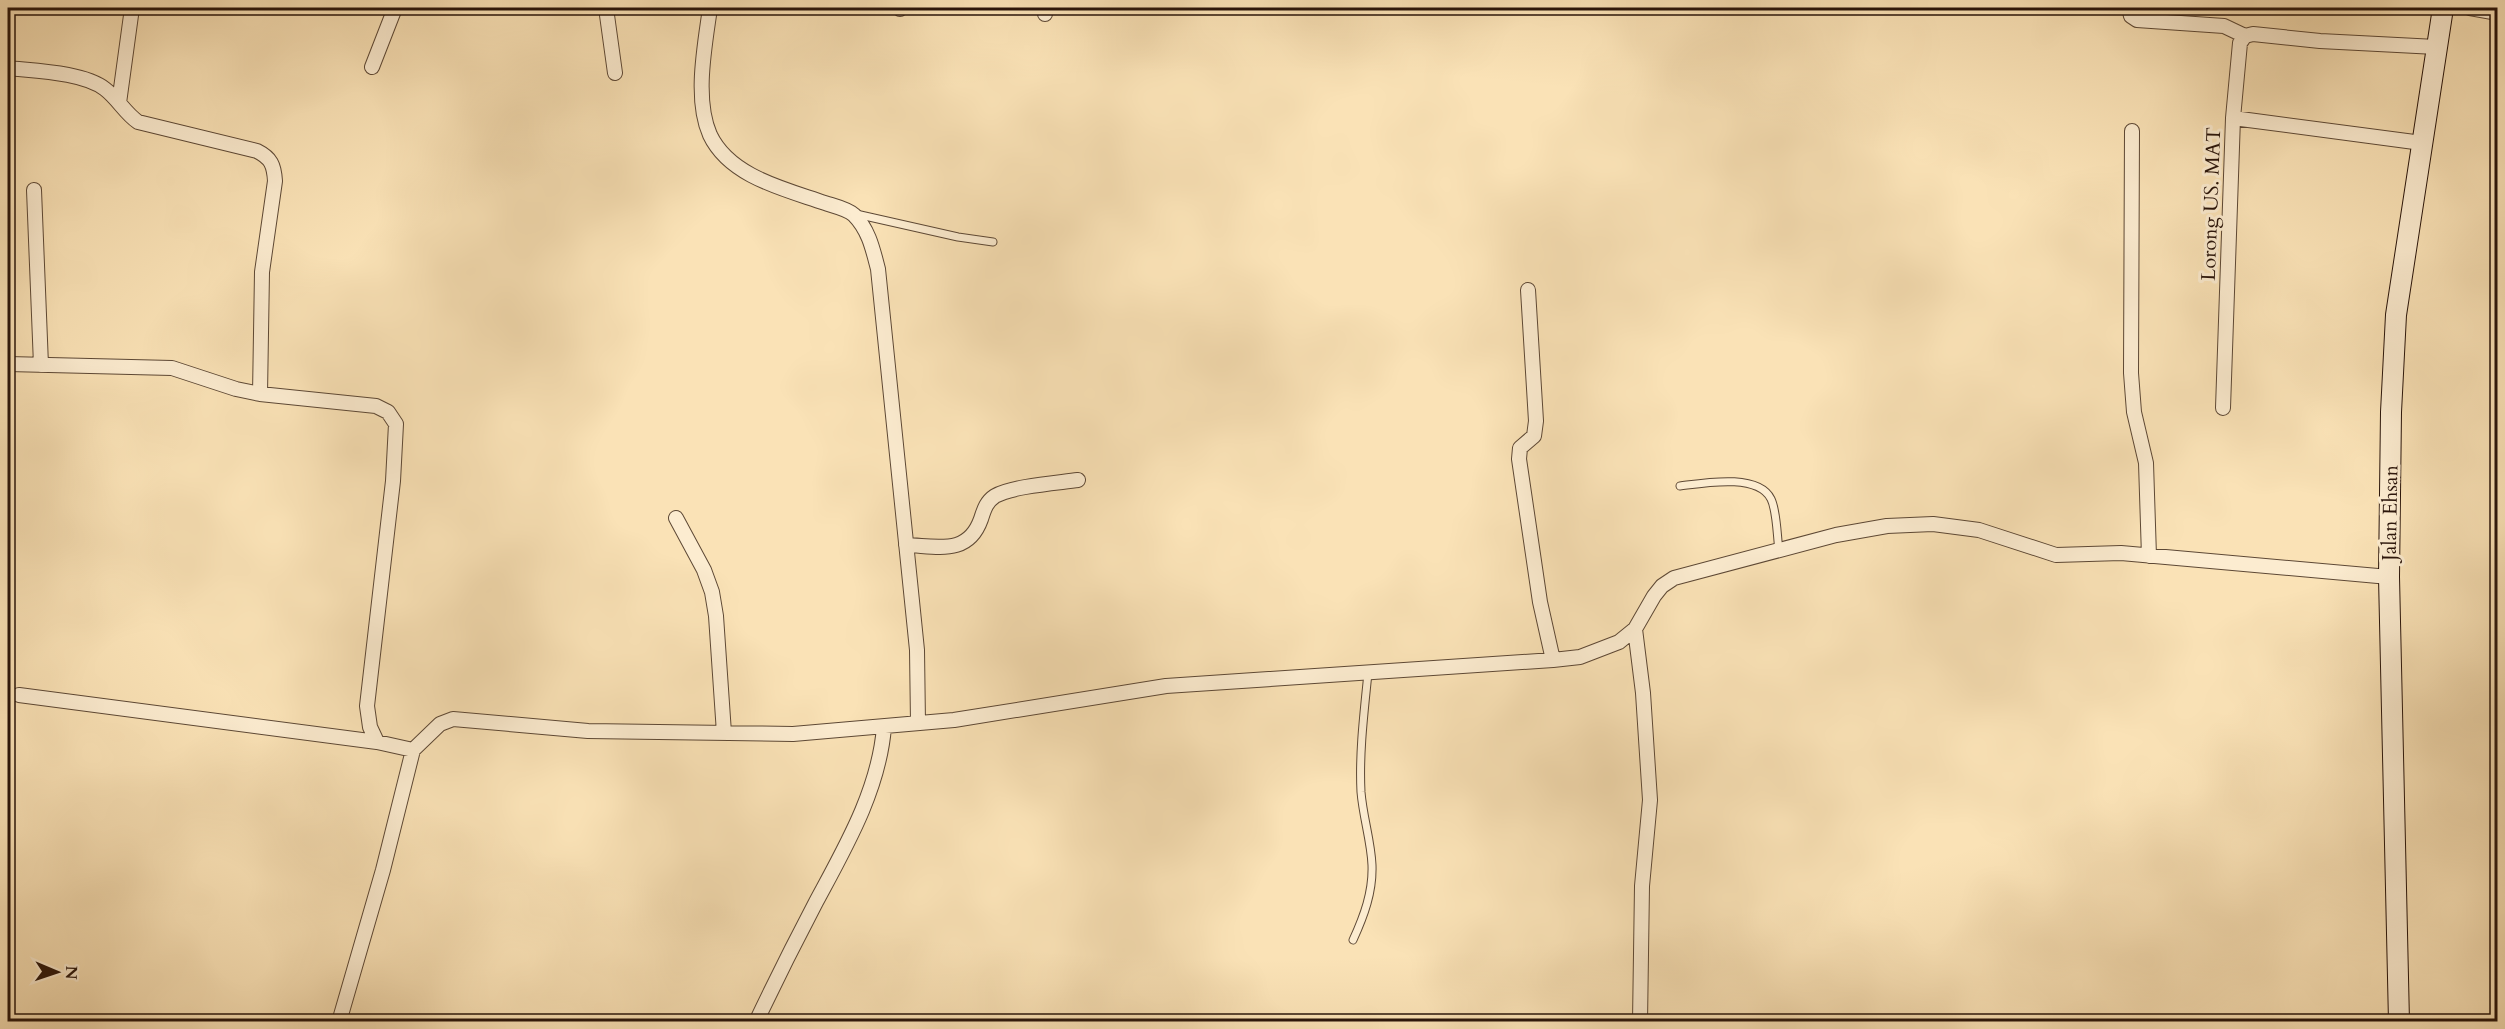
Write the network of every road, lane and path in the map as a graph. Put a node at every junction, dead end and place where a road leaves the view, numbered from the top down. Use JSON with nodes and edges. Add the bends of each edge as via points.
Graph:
{"nodes":[{"id":1,"x":132,"y":8,"type":"edge"},
{"id":2,"x":395,"y":8,"type":"edge"},
{"id":3,"x":606,"y":8,"type":"edge"},
{"id":4,"x":710,"y":8,"type":"edge"},
{"id":5,"x":2129,"y":8,"type":"edge"},
{"id":6,"x":2444,"y":8,"type":"edge"},
{"id":7,"x":2470,"y":8,"type":"edge"},
{"id":8,"x":2498,"y":13,"type":"edge"},
{"id":9,"x":2245,"y":36,"type":"junction"},
{"id":10,"x":2436,"y":46,"type":"junction"},
{"id":11,"x":372,"y":67,"type":"dead end"},
{"id":12,"x":8,"y":68,"type":"edge"},
{"id":13,"x":615,"y":73,"type":"dead end"},
{"id":14,"x":119,"y":103,"type":"junction"},
{"id":15,"x":2233,"y":118,"type":"junction"},
{"id":16,"x":2132,"y":131,"type":"dead end"},
{"id":17,"x":2422,"y":143,"type":"junction"},
{"id":18,"x":34,"y":190,"type":"dead end"},
{"id":19,"x":853,"y":213,"type":"junction"},
{"id":20,"x":993,"y":242,"type":"dead end"},
{"id":21,"x":1528,"y":290,"type":"dead end"},
{"id":22,"x":8,"y":364,"type":"edge"},
{"id":23,"x":41,"y":365,"type":"junction"},
{"id":24,"x":260,"y":394,"type":"junction"},
{"id":25,"x":2223,"y":408,"type":"dead end"},
{"id":26,"x":1078,"y":480,"type":"dead end"},
{"id":27,"x":1680,"y":486,"type":"dead end"},
{"id":28,"x":676,"y":518,"type":"dead end"},
{"id":29,"x":906,"y":545,"type":"junction"},
{"id":30,"x":1779,"y":550,"type":"junction"},
{"id":31,"x":2149,"y":556,"type":"junction"},
{"id":32,"x":2389,"y":577,"type":"junction"},
{"id":33,"x":1635,"y":630,"type":"junction"},
{"id":34,"x":1553,"y":660,"type":"junction"},
{"id":35,"x":1368,"y":674,"type":"junction"},
{"id":36,"x":19,"y":695,"type":"dead end"},
{"id":37,"x":918,"y":723,"type":"junction"},
{"id":38,"x":884,"y":727,"type":"junction"},
{"id":39,"x":724,"y":733,"type":"junction"},
{"id":40,"x":377,"y":742,"type":"junction"},
{"id":41,"x":413,"y":750,"type":"junction"},
{"id":42,"x":1353,"y":940,"type":"dead end"},
{"id":43,"x":339,"y":1022,"type":"edge"},
{"id":44,"x":756,"y":1022,"type":"edge"},
{"id":45,"x":1640,"y":1022,"type":"edge"},
{"id":46,"x":2399,"y":1022,"type":"edge"}],
"edges":[{"from":1,"to":14,"type":"street"},
{"from":2,"to":11,"type":"street"},
{"from":3,"to":13,"type":"street"},
{"from":4,"to":19,"type":"street","via":[[702,70],[710,134],[726,156],[745,171]]},
{"from":5,"to":9,"type":"street","via":[[2137,20],[2224,26]]},
{"from":6,"to":10,"type":"main road","name":"Jalan Ehsan"},
{"from":7,"to":8,"type":"street"},
{"from":9,"to":10,"type":"street"},
{"from":9,"to":15,"type":"street","via":[[2240,43]]},
{"from":10,"to":17,"type":"main road","name":"Jalan Ehsan"},
{"from":12,"to":14,"type":"street","via":[[97,84]]},
{"from":14,"to":24,"type":"street","via":[[138,122],[256,151],[268,157],[274,166],[262,272]]},
{"from":15,"to":17,"type":"street","name":"Lorong US. MAT"},
{"from":15,"to":25,"type":"street","name":"Lorong US. MAT"},
{"from":16,"to":31,"type":"street","via":[[2131,373],[2134,412],[2146,463]]},
{"from":17,"to":32,"type":"main road","name":"Jalan Ehsan","via":[[2392,364]]},
{"from":18,"to":23,"type":"street"},
{"from":19,"to":20,"type":"lane"},
{"from":19,"to":29,"type":"street","via":[[872,245],[878,269]]},
{"from":21,"to":34,"type":"street","via":[[1536,421],[1534,436],[1520,448],[1519,459],[1540,602]]},
{"from":22,"to":23,"type":"street"},
{"from":23,"to":24,"type":"street","via":[[172,368]]},
{"from":24,"to":40,"type":"street","via":[[376,406],[388,412],[396,424],[367,706]]},
{"from":26,"to":29,"type":"street","via":[[994,497],[986,504],[976,533],[964,544]]},
{"from":27,"to":30,"type":"lane","via":[[1720,482],[1762,488],[1772,500]]},
{"from":28,"to":39,"type":"street","via":[[712,592]]},
{"from":29,"to":37,"type":"street","via":[[917,650]]},
{"from":30,"to":31,"type":"street","via":[[1887,526],[1933,524],[1978,530],[2056,555]]},
{"from":30,"to":33,"type":"street","via":[[1674,578],[1654,596]]},
{"from":31,"to":32,"type":"street"},
{"from":32,"to":46,"type":"main road","name":"Jalan Ehsan"},
{"from":33,"to":34,"type":"street","via":[[1603,650]]},
{"from":33,"to":45,"type":"street","via":[[1650,800],[1642,886]]},
{"from":34,"to":35,"type":"street"},
{"from":35,"to":37,"type":"street","via":[[1166,686]]},
{"from":35,"to":42,"type":"lane","via":[[1361,794],[1372,865],[1363,918]]},
{"from":36,"to":40,"type":"street"},
{"from":37,"to":38,"type":"street"},
{"from":38,"to":39,"type":"street","via":[[793,734]]},
{"from":38,"to":44,"type":"street","via":[[873,780],[844,849]]},
{"from":39,"to":41,"type":"street","via":[[588,731],[453,719],[440,724]]},
{"from":40,"to":41,"type":"street"},
{"from":41,"to":43,"type":"street"}]}
